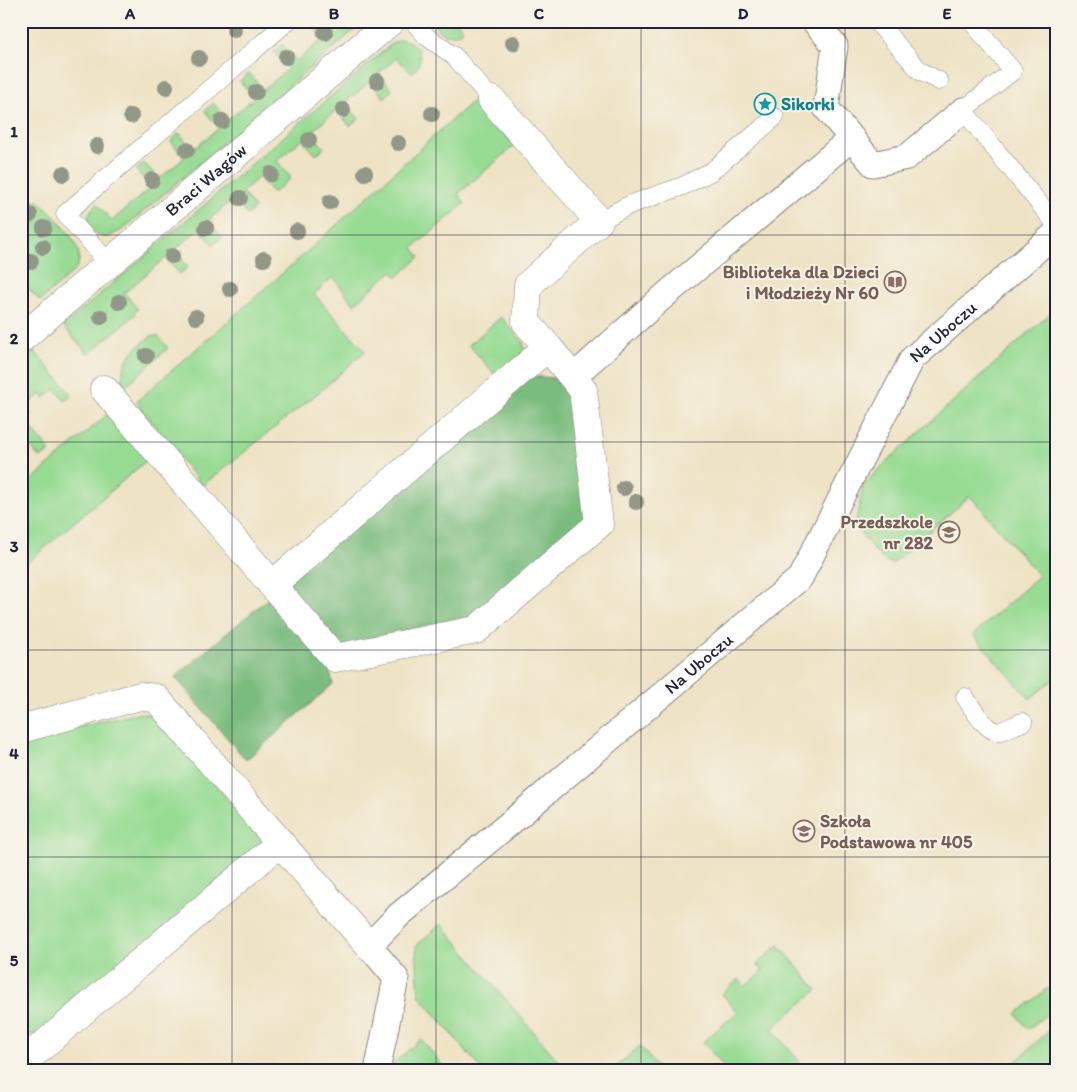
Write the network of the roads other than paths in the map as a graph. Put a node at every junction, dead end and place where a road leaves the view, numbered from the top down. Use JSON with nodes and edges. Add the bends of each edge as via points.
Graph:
{"nodes":[{"id":1,"x":288,"y":21,"type":"edge"},
{"id":2,"x":391,"y":21,"type":"edge"},
{"id":3,"x":413,"y":21,"type":"edge"},
{"id":4,"x":814,"y":21,"type":"edge"},
{"id":5,"x":876,"y":21,"type":"edge"},
{"id":6,"x":971,"y":21,"type":"edge"},
{"id":7,"x":939,"y":81,"type":"dead end"},
{"id":8,"x":492,"y":100,"type":"joint"},
{"id":9,"x":963,"y":110,"type":"junction"},
{"id":10,"x":774,"y":117,"type":"dead end"},
{"id":11,"x":852,"y":138,"type":"junction"},
{"id":12,"x":599,"y":221,"type":"junction"},
{"id":13,"x":1056,"y":224,"type":"edge"},
{"id":14,"x":1056,"y":233,"type":"edge"},
{"id":15,"x":110,"y":263,"type":"junction"},
{"id":16,"x":21,"y":340,"type":"edge"},
{"id":17,"x":548,"y":348,"type":"junction"},
{"id":18,"x":572,"y":376,"type":"junction"},
{"id":19,"x":104,"y":389,"type":"dead end"},
{"id":20,"x":272,"y":585,"type":"junction"},
{"id":21,"x":965,"y":697,"type":"dead end"},
{"id":22,"x":1023,"y":722,"type":"dead end"},
{"id":23,"x":21,"y":729,"type":"edge"},
{"id":24,"x":280,"y":843,"type":"junction"},
{"id":25,"x":369,"y":946,"type":"junction"},
{"id":26,"x":21,"y":1064,"type":"edge"},
{"id":27,"x":377,"y":1071,"type":"edge"}],
"edges":[{"from":1,"to":15,"type":"lane","via":[[65,214]]},
{"from":2,"to":15,"type":"street","name":"Braci Wagów"},
{"from":3,"to":8,"type":"lane","via":[[427,38],[454,56]]},
{"from":4,"to":11,"type":"street","via":[[835,46],[826,108]]},
{"from":5,"to":7,"type":"lane","via":[[920,71]]},
{"from":6,"to":9,"type":"lane","via":[[1013,70]]},
{"from":8,"to":12,"type":"street"},
{"from":9,"to":11,"type":"street","via":[[907,157],[873,164]]},
{"from":9,"to":13,"type":"lane"},
{"from":10,"to":12,"type":"lane","via":[[712,171]]},
{"from":11,"to":18,"type":"street"},
{"from":12,"to":17,"type":"street","via":[[528,285],[526,322]]},
{"from":14,"to":25,"type":"street","name":"Na Uboczu","via":[[912,359],[800,578],[399,915]]},
{"from":15,"to":16,"type":"street","name":"Braci Wagów"},
{"from":17,"to":18,"type":"street"},
{"from":17,"to":20,"type":"street"},
{"from":18,"to":20,"type":"street","via":[[583,390],[599,524],[476,630],[335,658]]},
{"from":19,"to":20,"type":"street"},
{"from":21,"to":22,"type":"lane","via":[[991,730],[999,732]]},
{"from":23,"to":24,"type":"street","via":[[140,696],[156,698]]},
{"from":24,"to":25,"type":"street"},
{"from":24,"to":26,"type":"street"},
{"from":25,"to":27,"type":"street","via":[[396,978]]}]}
